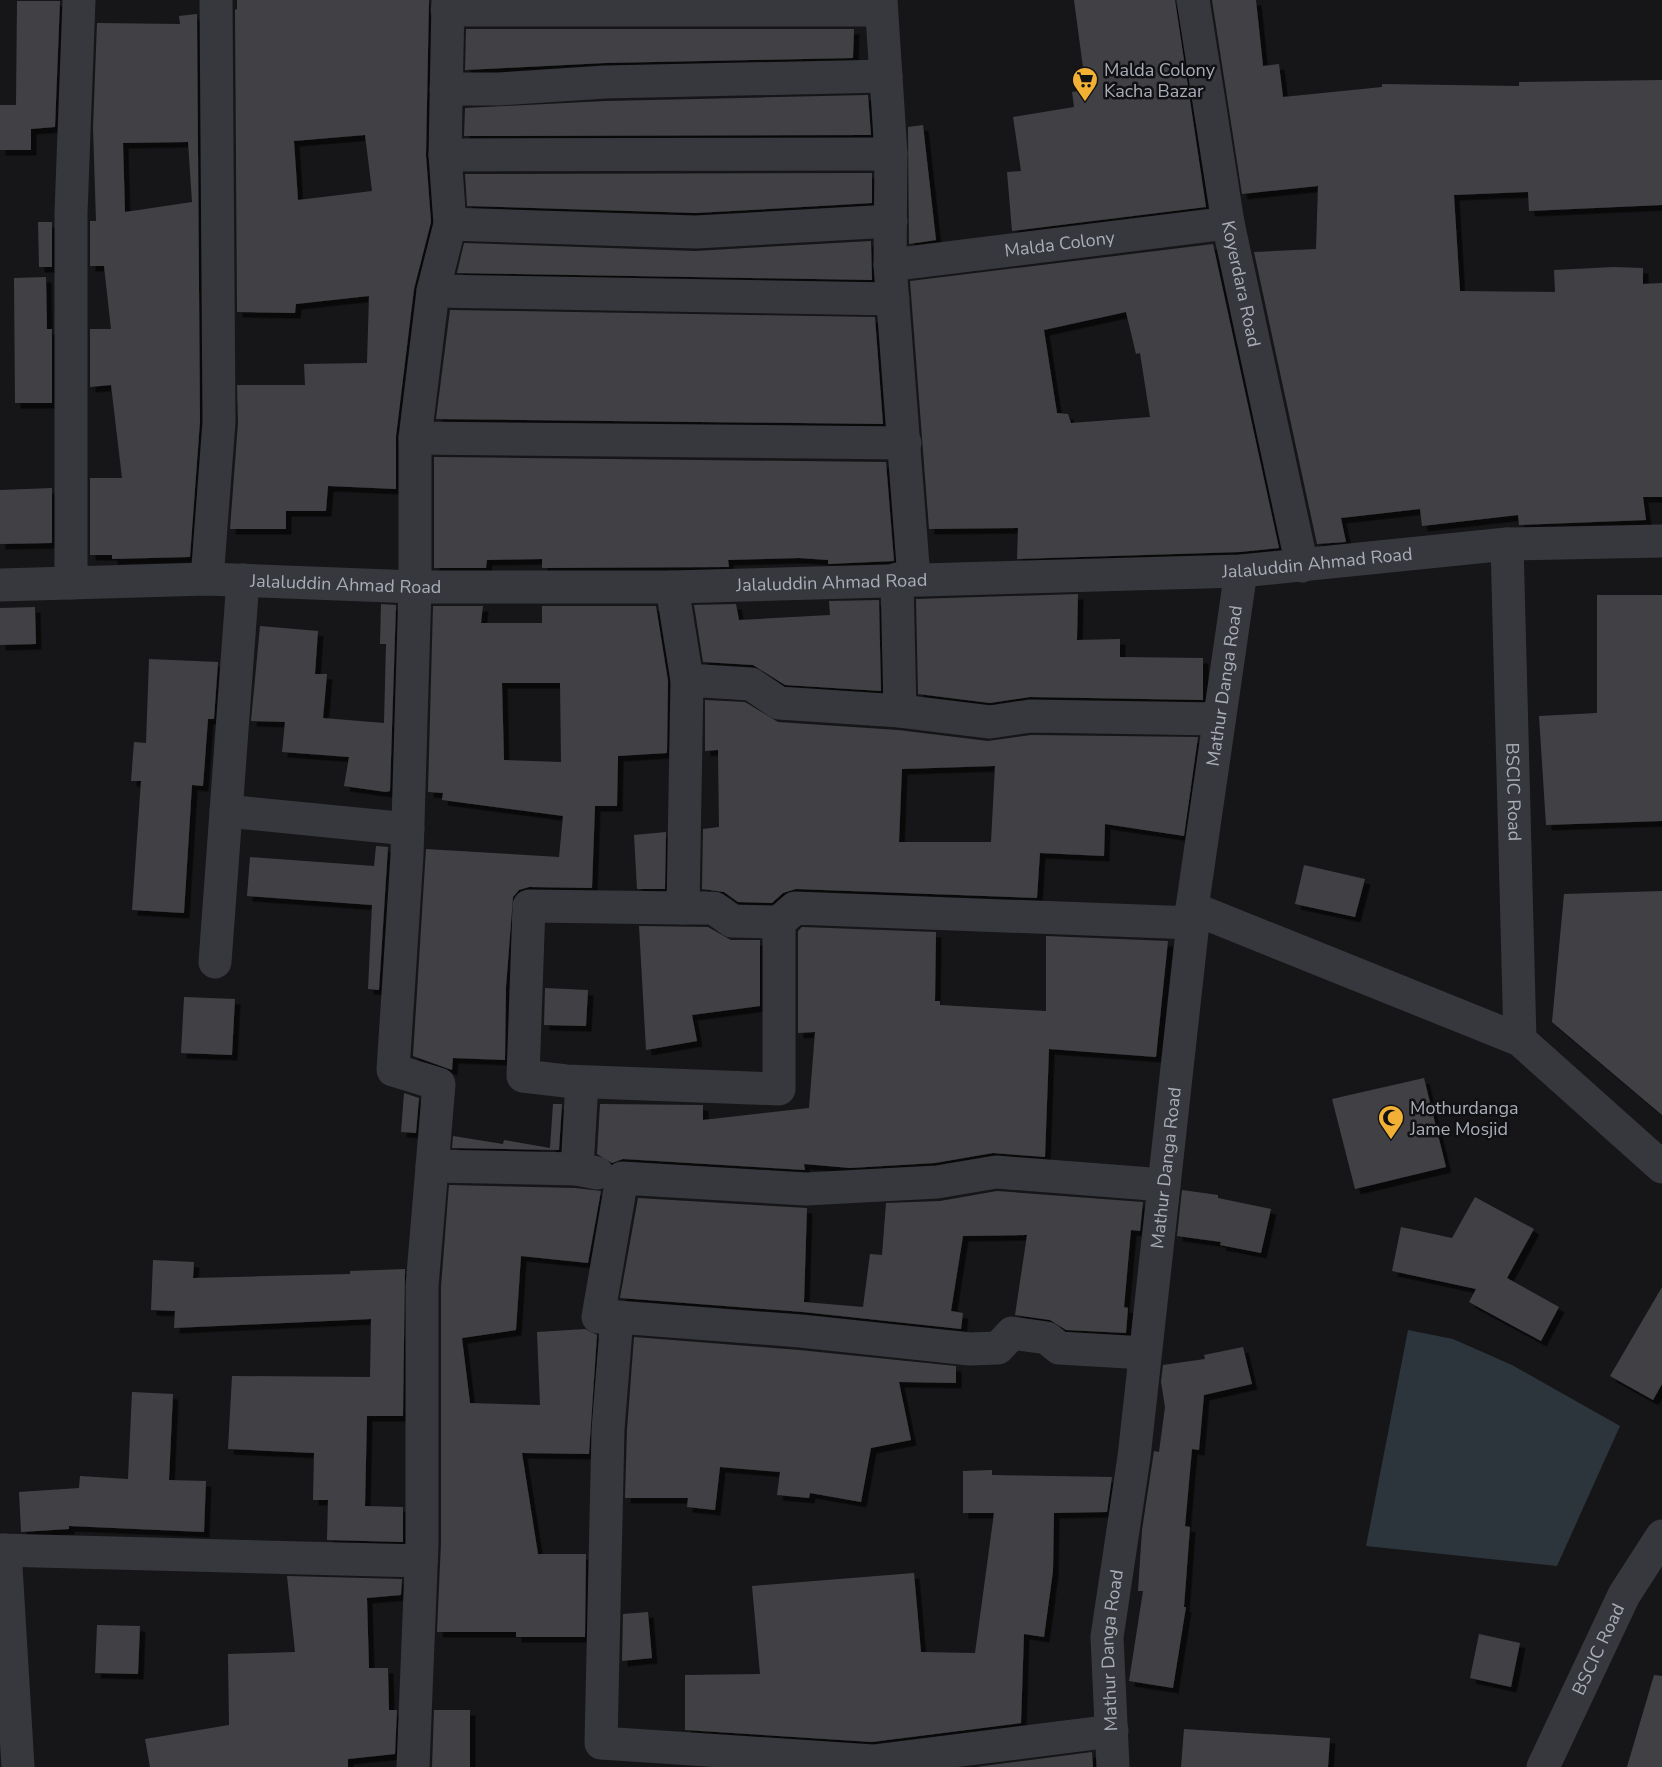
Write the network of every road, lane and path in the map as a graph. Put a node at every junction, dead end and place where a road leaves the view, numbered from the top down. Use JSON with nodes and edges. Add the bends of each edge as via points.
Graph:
{"nodes":[{"id":1,"x":79,"y":0,"type":"edge"},
{"id":2,"x":216,"y":0,"type":"edge"},
{"id":3,"x":1193,"y":0,"type":"edge"},
{"id":4,"x":447,"y":5,"type":"edge"},
{"id":5,"x":881,"y":5,"type":"edge"},
{"id":6,"x":886,"y":75,"type":"junction"},
{"id":7,"x":446,"y":89,"type":"junction"},
{"id":8,"x":891,"y":154,"type":"junction"},
{"id":9,"x":445,"y":155,"type":"junction"},
{"id":10,"x":891,"y":221,"type":"junction"},
{"id":11,"x":1228,"y":223,"type":"junction"},
{"id":12,"x":450,"y":224,"type":"junction"},
{"id":13,"x":890,"y":265,"type":"junction"},
{"id":14,"x":433,"y":291,"type":"junction"},
{"id":15,"x":893,"y":299,"type":"junction"},
{"id":16,"x":415,"y":438,"type":"junction"},
{"id":17,"x":905,"y":443,"type":"junction"},
{"id":18,"x":1662,"y":541,"type":"edge"},
{"id":19,"x":1507,"y":544,"type":"junction"},
{"id":20,"x":1302,"y":566,"type":"junction"},
{"id":21,"x":1241,"y":571,"type":"junction"},
{"id":22,"x":207,"y":579,"type":"junction"},
{"id":23,"x":906,"y":579,"type":"junction"},
{"id":24,"x":243,"y":580,"type":"junction"},
{"id":25,"x":72,"y":583,"type":"junction"},
{"id":26,"x":0,"y":585,"type":"edge"},
{"id":27,"x":415,"y":587,"type":"junction"},
{"id":28,"x":672,"y":587,"type":"junction"},
{"id":29,"x":687,"y":680,"type":"junction"},
{"id":30,"x":900,"y":711,"type":"junction"},
{"id":31,"x":1219,"y":719,"type":"junction"},
{"id":32,"x":226,"y":811,"type":"junction"},
{"id":33,"x":408,"y":829,"type":"junction"},
{"id":34,"x":683,"y":908,"type":"junction"},
{"id":35,"x":1193,"y":915,"type":"junction"},
{"id":36,"x":779,"y":922,"type":"junction"},
{"id":37,"x":215,"y":962,"type":"dead end"},
{"id":38,"x":1520,"y":1040,"type":"junction"},
{"id":39,"x":582,"y":1082,"type":"junction"},
{"id":40,"x":432,"y":1166,"type":"junction"},
{"id":41,"x":1662,"y":1167,"type":"edge"},
{"id":42,"x":577,"y":1168,"type":"junction"},
{"id":43,"x":622,"y":1178,"type":"junction"},
{"id":44,"x":1164,"y":1185,"type":"junction"},
{"id":45,"x":617,"y":1317,"type":"junction"},
{"id":46,"x":1146,"y":1353,"type":"junction"},
{"id":47,"x":1662,"y":1536,"type":"edge"},
{"id":48,"x":2,"y":1550,"type":"edge"},
{"id":49,"x":421,"y":1561,"type":"junction"},
{"id":50,"x":1112,"y":1731,"type":"junction"},
{"id":51,"x":596,"y":1755,"type":"edge"},
{"id":52,"x":18,"y":1767,"type":"edge"},
{"id":53,"x":413,"y":1767,"type":"edge"},
{"id":54,"x":1113,"y":1767,"type":"edge"},
{"id":55,"x":1543,"y":1767,"type":"edge"}],
"edges":[{"from":1,"to":25,"type":"street","via":[[71,213]]},
{"from":2,"to":22,"type":"street","via":[[219,423]]},
{"from":3,"to":11,"type":"street","name":"Koyerdara Road"},
{"from":4,"to":5,"type":"street"},
{"from":4,"to":7,"type":"street"},
{"from":5,"to":6,"type":"street"},
{"from":6,"to":7,"type":"street"},
{"from":6,"to":8,"type":"street"},
{"from":7,"to":9,"type":"street"},
{"from":8,"to":9,"type":"street"},
{"from":8,"to":10,"type":"street"},
{"from":9,"to":12,"type":"street"},
{"from":10,"to":12,"type":"street","via":[[696,232]]},
{"from":10,"to":13,"type":"street"},
{"from":11,"to":13,"type":"street","name":"Malda Colony"},
{"from":11,"to":20,"type":"street","name":"Koyerdara Road"},
{"from":12,"to":14,"type":"street"},
{"from":13,"to":15,"type":"street"},
{"from":14,"to":15,"type":"street"},
{"from":14,"to":16,"type":"street"},
{"from":15,"to":17,"type":"street"},
{"from":16,"to":17,"type":"street"},
{"from":16,"to":27,"type":"street"},
{"from":17,"to":23,"type":"street"},
{"from":18,"to":19,"type":"street","name":"Jalaluddin Ahmad Road"},
{"from":19,"to":20,"type":"street","name":"Jalaluddin Ahmad Road"},
{"from":19,"to":38,"type":"street","name":"BSCIC Road"},
{"from":20,"to":21,"type":"street","name":"Jalaluddin Ahmad Road"},
{"from":21,"to":23,"type":"street","name":"Jalaluddin Ahmad Road"},
{"from":21,"to":31,"type":"street","name":"Mathur Danga Road"},
{"from":22,"to":24,"type":"street","name":"Jalaluddin Ahmad Road"},
{"from":22,"to":25,"type":"street","name":"Jalaluddin Ahmad Road"},
{"from":23,"to":28,"type":"street","name":"Jalaluddin Ahmad Road"},
{"from":23,"to":30,"type":"street"},
{"from":24,"to":27,"type":"street","name":"Jalaluddin Ahmad Road"},
{"from":24,"to":32,"type":"street"},
{"from":25,"to":26,"type":"street","name":"Jalaluddin Ahmad Road"},
{"from":27,"to":28,"type":"street","name":"Jalaluddin Ahmad Road"},
{"from":27,"to":33,"type":"street"},
{"from":28,"to":29,"type":"street"},
{"from":29,"to":30,"type":"street","via":[[751,684],[779,703]]},
{"from":29,"to":34,"type":"street"},
{"from":30,"to":31,"type":"street","via":[[990,722],[1030,716]]},
{"from":31,"to":35,"type":"street","name":"Mathur Danga Road"},
{"from":32,"to":33,"type":"street"},
{"from":32,"to":37,"type":"street"},
{"from":33,"to":40,"type":"street","via":[[393,1070],[439,1084]]},
{"from":34,"to":36,"type":"street","via":[[714,908],[732,921]]},
{"from":34,"to":39,"type":"street","via":[[529,906],[523,1076]]},
{"from":35,"to":36,"type":"street","via":[[795,908]]},
{"from":35,"to":38,"type":"street"},
{"from":35,"to":44,"type":"street","name":"Mathur Danga Road"},
{"from":36,"to":39,"type":"street","via":[[779,1089]]},
{"from":38,"to":41,"type":"street"},
{"from":39,"to":42,"type":"street"},
{"from":40,"to":42,"type":"street"},
{"from":40,"to":49,"type":"street","via":[[422,1286]]},
{"from":42,"to":43,"type":"street"},
{"from":43,"to":44,"type":"street","via":[[806,1189],[937,1182],[996,1172]]},
{"from":43,"to":45,"type":"street","via":[[598,1317]]},
{"from":44,"to":46,"type":"street","name":"Mathur Danga Road"},
{"from":45,"to":46,"type":"street","via":[[970,1349],[998,1348],[1012,1333],[1047,1338],[1059,1348]]},
{"from":45,"to":51,"type":"street","via":[[608,1429]]},
{"from":46,"to":50,"type":"street","name":"Mathur Danga Road","via":[[1107,1637]]},
{"from":47,"to":55,"type":"street","name":"BSCIC Road","via":[[1624,1595]]},
{"from":48,"to":49,"type":"street"},
{"from":48,"to":52,"type":"street"},
{"from":49,"to":53,"type":"street"},
{"from":50,"to":51,"type":"street","via":[[873,1761]]},
{"from":50,"to":54,"type":"street","name":"Mathur Danga Road"}]}
